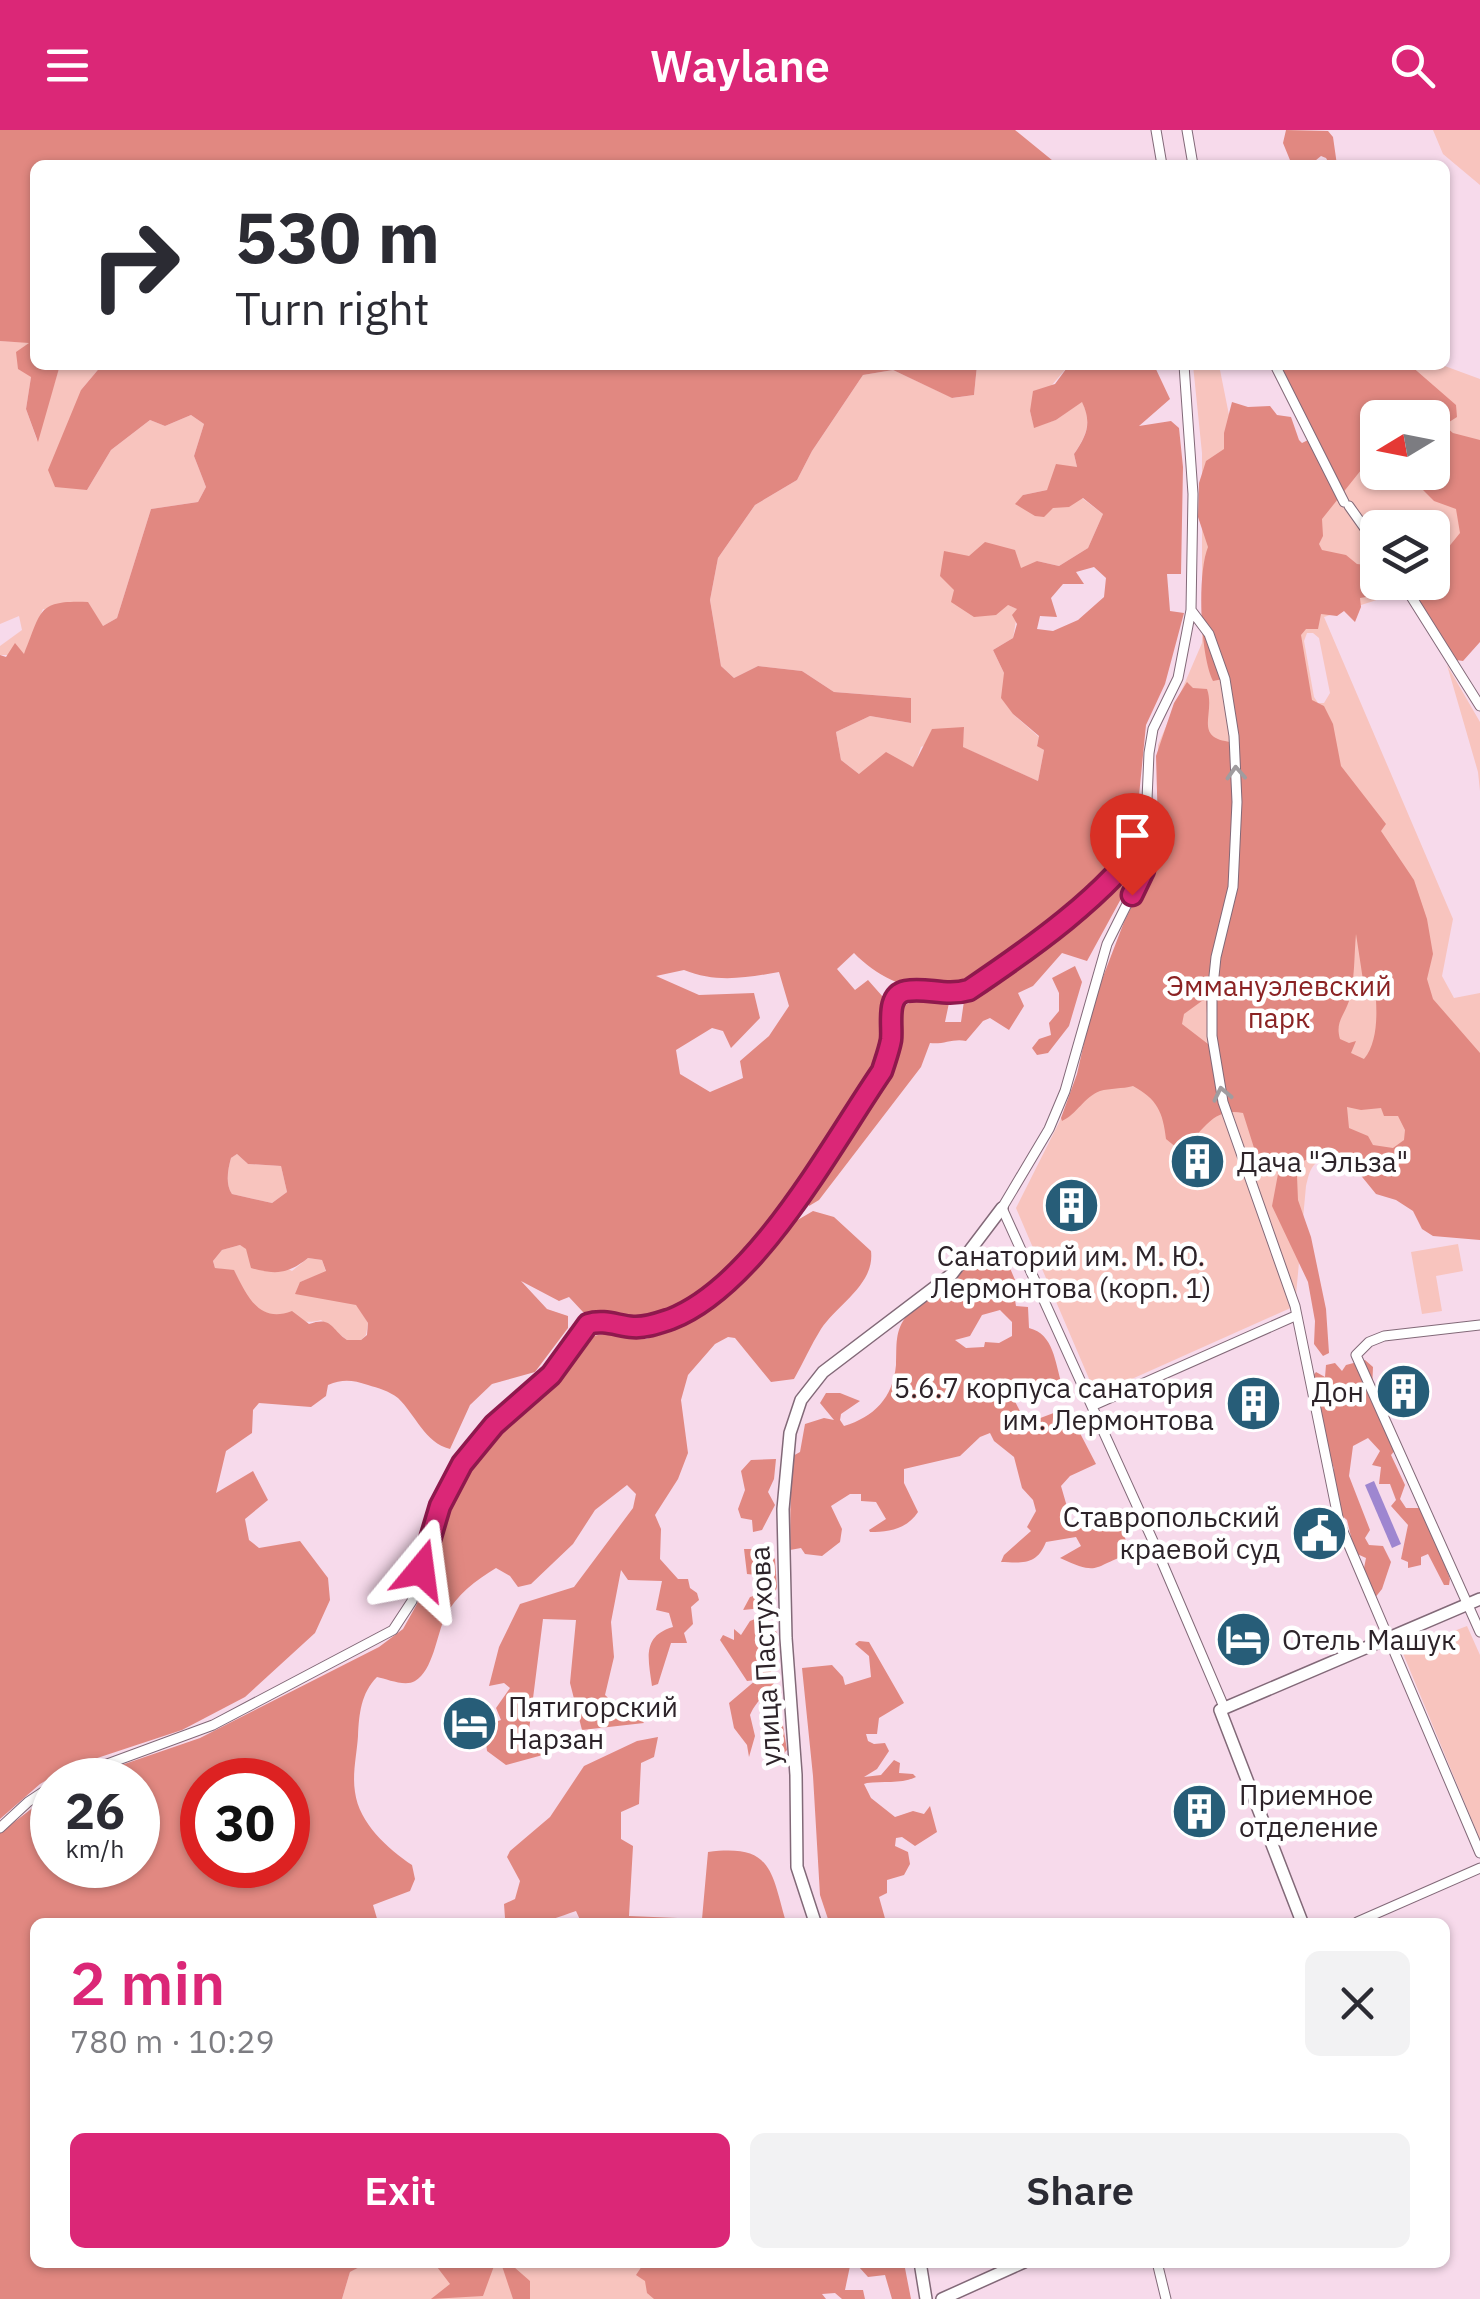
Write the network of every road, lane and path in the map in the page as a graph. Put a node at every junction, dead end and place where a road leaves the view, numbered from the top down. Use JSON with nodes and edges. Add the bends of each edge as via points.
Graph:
{"nodes":[{"id":1,"x":1156,"y":130,"type":"edge"},
{"id":2,"x":1187,"y":130,"type":"edge"},
{"id":3,"x":1161,"y":160,"type":"edge"},
{"id":4,"x":1193,"y":160,"type":"edge"},
{"id":5,"x":1184,"y":370,"type":"edge"},
{"id":6,"x":1278,"y":370,"type":"edge"},
{"id":7,"x":1360,"y":522,"type":"edge"},
{"id":8,"x":1413,"y":600,"type":"edge"},
{"id":9,"x":1191,"y":610,"type":"junction"},
{"id":10,"x":1480,"y":706,"type":"edge"},
{"id":11,"x":1147,"y":835,"type":"junction"},
{"id":12,"x":1002,"y":1208,"type":"junction"},
{"id":13,"x":1296,"y":1316,"type":"junction"},
{"id":14,"x":1480,"y":1324,"type":"edge"},
{"id":15,"x":1092,"y":1406,"type":"junction"},
{"id":16,"x":1474,"y":1602,"type":"edge"},
{"id":17,"x":1480,"y":1632,"type":"edge"},
{"id":18,"x":1388,"y":1639,"type":"junction"},
{"id":19,"x":1222,"y":1711,"type":"junction"},
{"id":20,"x":124,"y":1758,"type":"edge"},
{"id":21,"x":30,"y":1801,"type":"edge"},
{"id":22,"x":0,"y":1828,"type":"edge"},
{"id":23,"x":1480,"y":1853,"type":"edge"},
{"id":24,"x":1480,"y":1868,"type":"edge"},
{"id":25,"x":814,"y":1918,"type":"edge"},
{"id":26,"x":1300,"y":1918,"type":"edge"},
{"id":27,"x":1367,"y":1918,"type":"edge"},
{"id":28,"x":921,"y":2268,"type":"edge"},
{"id":29,"x":1011,"y":2268,"type":"edge"},
{"id":30,"x":1158,"y":2268,"type":"edge"},
{"id":31,"x":926,"y":2299,"type":"edge"},
{"id":32,"x":942,"y":2299,"type":"edge"},
{"id":33,"x":1166,"y":2299,"type":"edge"}],
"edges":[{"from":1,"to":3,"type":"street"},
{"from":2,"to":4,"type":"street"},
{"from":5,"to":9,"type":"street","via":[[1193,494]]},
{"from":6,"to":7,"type":"street"},
{"from":8,"to":10,"type":"street"},
{"from":9,"to":11,"type":"street","via":[[1178,678],[1153,729]]},
{"from":13,"to":9,"type":"street","one_way":true,"via":[[1223,1102],[1212,1036],[1216,957],[1233,887],[1234,736],[1225,679],[1209,634]]},
{"from":11,"to":12,"type":"street","via":[[1144,870],[1107,944],[1066,1091]]},
{"from":11,"to":20,"type":"street","via":[[1102,888],[969,990],[897,996],[882,1071],[762,1246],[716,1294],[675,1317],[643,1327],[588,1324],[551,1375],[462,1464],[440,1506],[412,1601],[393,1630],[213,1725]]},
{"from":12,"to":15,"type":"street"},
{"from":12,"to":25,"type":"street","name":"улица Пастухова","via":[[952,1274],[842,1356],[794,1415],[783,1509],[786,1638],[797,1867]]},
{"from":13,"to":15,"type":"street"},
{"from":13,"to":18,"type":"street","via":[[1339,1522]]},
{"from":14,"to":16,"type":"street","via":[[1384,1336],[1356,1355]]},
{"from":15,"to":19,"type":"street"},
{"from":16,"to":17,"type":"street"},
{"from":16,"to":18,"type":"street"},
{"from":18,"to":19,"type":"street"},
{"from":18,"to":23,"type":"street"},
{"from":19,"to":26,"type":"street"},
{"from":21,"to":22,"type":"street"},
{"from":24,"to":27,"type":"street"},
{"from":28,"to":31,"type":"street"},
{"from":29,"to":32,"type":"street"},
{"from":30,"to":33,"type":"street"}]}
